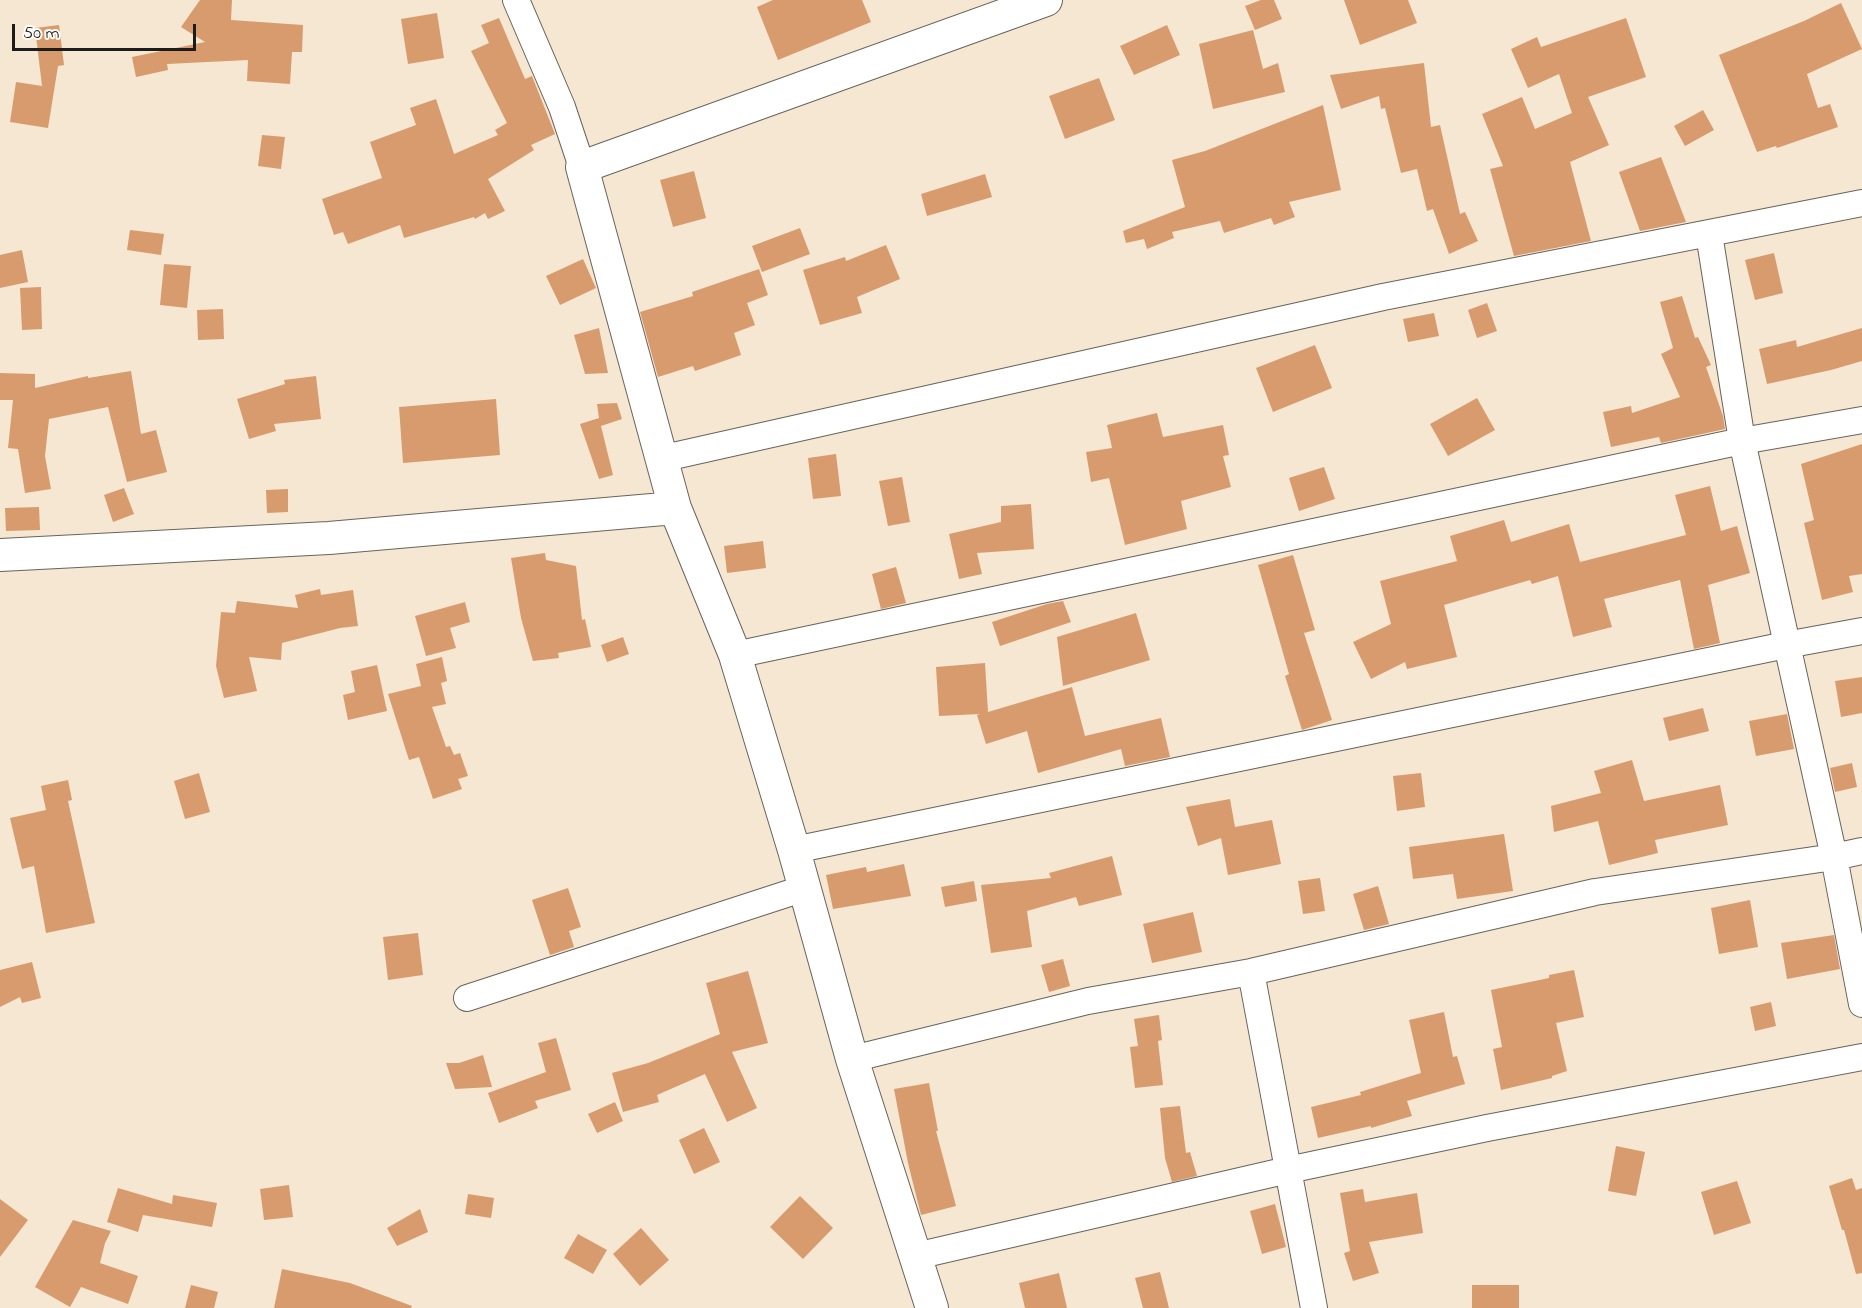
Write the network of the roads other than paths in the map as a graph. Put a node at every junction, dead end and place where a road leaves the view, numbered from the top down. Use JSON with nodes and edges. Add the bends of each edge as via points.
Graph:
{"nodes":[{"id":1,"x":516,"y":0,"type":"edge"},
{"id":2,"x":1046,"y":0,"type":"edge"},
{"id":3,"x":582,"y":167,"type":"junction"},
{"id":4,"x":1862,"y":203,"type":"edge"},
{"id":5,"x":1709,"y":234,"type":"junction"},
{"id":6,"x":1862,"y":420,"type":"edge"},
{"id":7,"x":1742,"y":441,"type":"junction"},
{"id":8,"x":660,"y":459,"type":"junction"},
{"id":9,"x":675,"y":508,"type":"junction"},
{"id":10,"x":0,"y":555,"type":"edge"},
{"id":11,"x":1862,"y":631,"type":"edge"},
{"id":12,"x":1786,"y":645,"type":"junction"},
{"id":13,"x":735,"y":656,"type":"junction"},
{"id":14,"x":794,"y":850,"type":"junction"},
{"id":15,"x":1862,"y":851,"type":"edge"},
{"id":16,"x":1834,"y":857,"type":"junction"},
{"id":17,"x":805,"y":888,"type":"junction"},
{"id":18,"x":1251,"y":972,"type":"junction"},
{"id":19,"x":467,"y":998,"type":"dead end"},
{"id":20,"x":1862,"y":1004,"type":"edge"},
{"id":21,"x":1862,"y":1057,"type":"edge"},
{"id":22,"x":852,"y":1059,"type":"junction"},
{"id":23,"x":1288,"y":1170,"type":"junction"},
{"id":24,"x":916,"y":1256,"type":"junction"},
{"id":25,"x":932,"y":1308,"type":"edge"},
{"id":26,"x":1314,"y":1308,"type":"edge"}],
"edges":[{"from":1,"to":3,"type":"street","via":[[562,107]]},
{"from":2,"to":3,"type":"street"},
{"from":3,"to":8,"type":"street"},
{"from":4,"to":5,"type":"street"},
{"from":5,"to":7,"type":"street"},
{"from":5,"to":8,"type":"street","via":[[1383,297]]},
{"from":6,"to":7,"type":"street"},
{"from":7,"to":12,"type":"street"},
{"from":7,"to":13,"type":"street"},
{"from":8,"to":9,"type":"street"},
{"from":9,"to":10,"type":"street","via":[[328,538]]},
{"from":9,"to":13,"type":"street"},
{"from":11,"to":12,"type":"street"},
{"from":12,"to":14,"type":"street"},
{"from":12,"to":16,"type":"street"},
{"from":13,"to":14,"type":"street"},
{"from":14,"to":17,"type":"street"},
{"from":15,"to":16,"type":"street"},
{"from":16,"to":18,"type":"street","via":[[1594,892]]},
{"from":16,"to":20,"type":"street"},
{"from":17,"to":19,"type":"street"},
{"from":17,"to":22,"type":"street"},
{"from":18,"to":22,"type":"street","via":[[1088,1001]]},
{"from":18,"to":23,"type":"street"},
{"from":21,"to":23,"type":"street"},
{"from":22,"to":24,"type":"street"},
{"from":23,"to":24,"type":"street"},
{"from":23,"to":26,"type":"street"},
{"from":24,"to":25,"type":"street"}]}
